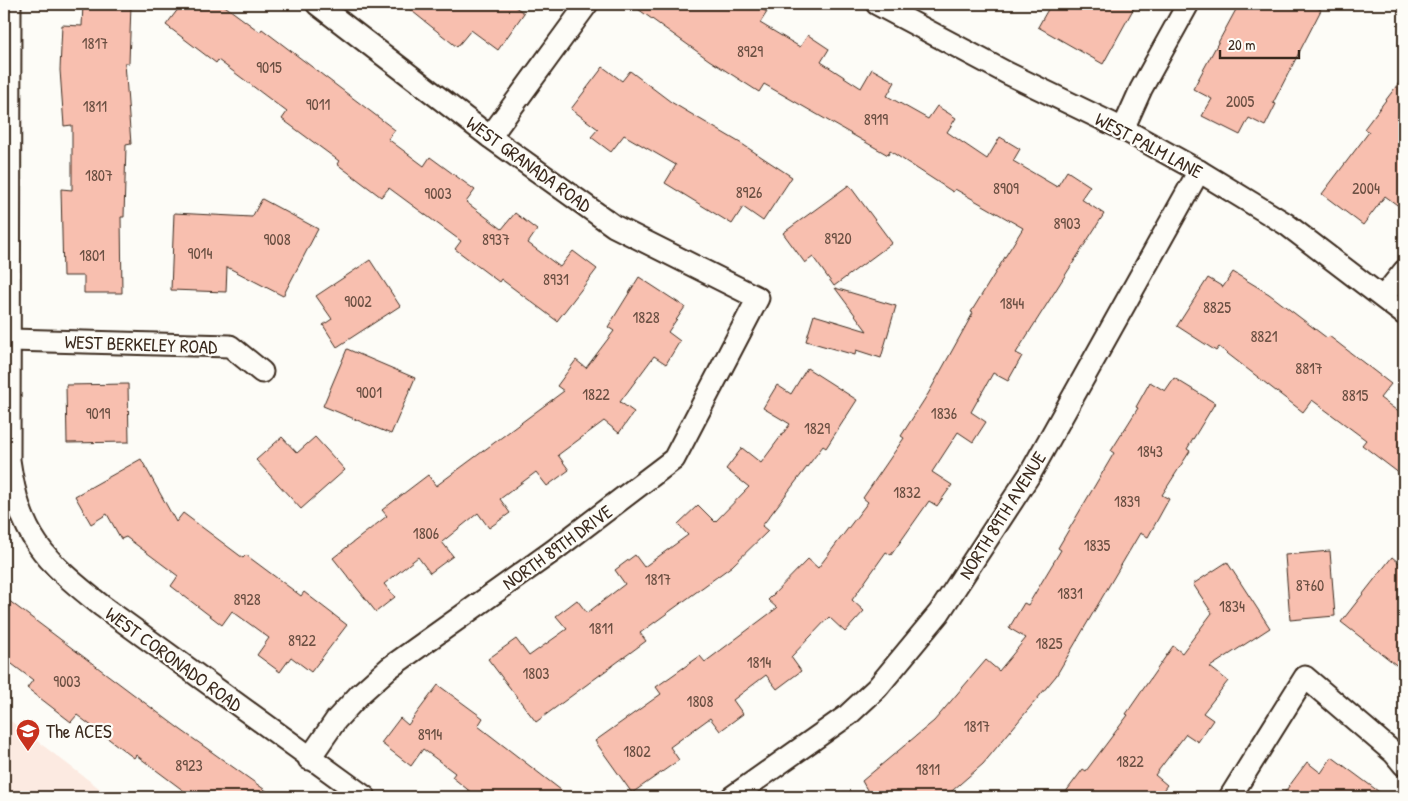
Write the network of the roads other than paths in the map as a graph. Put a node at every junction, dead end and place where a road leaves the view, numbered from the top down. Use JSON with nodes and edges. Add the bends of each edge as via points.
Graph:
{"nodes":[{"id":1,"x":10,"y":4,"type":"edge"},
{"id":2,"x":317,"y":4,"type":"edge"},
{"id":3,"x":587,"y":4,"type":"edge"},
{"id":4,"x":877,"y":4,"type":"edge"},
{"id":5,"x":1188,"y":4,"type":"edge"},
{"id":6,"x":1123,"y":129,"type":"junction"},
{"id":7,"x":490,"y":137,"type":"junction"},
{"id":8,"x":1199,"y":171,"type":"junction"},
{"id":9,"x":1404,"y":270,"type":"edge"},
{"id":10,"x":1383,"y":297,"type":"junction"},
{"id":11,"x":758,"y":298,"type":"joint"},
{"id":12,"x":1404,"y":314,"type":"edge"},
{"id":13,"x":11,"y":340,"type":"junction"},
{"id":14,"x":262,"y":372,"type":"dead end"},
{"id":15,"x":309,"y":759,"type":"junction"},
{"id":16,"x":1404,"y":765,"type":"edge"},
{"id":17,"x":365,"y":797,"type":"edge"},
{"id":18,"x":732,"y":797,"type":"edge"},
{"id":19,"x":1230,"y":797,"type":"edge"}],
"edges":[{"from":1,"to":13,"type":"street","name":"WEST CORONADO ROAD"},
{"from":2,"to":7,"type":"street","name":"WEST GRANADA ROAD"},
{"from":3,"to":7,"type":"street"},
{"from":4,"to":6,"type":"street","name":"WEST PALM LANE","via":[[1007,73]]},
{"from":5,"to":6,"type":"street"},
{"from":6,"to":8,"type":"street","name":"WEST PALM LANE"},
{"from":7,"to":11,"type":"street","name":"WEST GRANADA ROAD","via":[[614,226]]},
{"from":8,"to":10,"type":"street","name":"WEST PALM LANE","via":[[1286,224]]},
{"from":8,"to":18,"type":"street","name":"NORTH 89TH AVENUE","via":[[1030,474],[939,613],[877,688],[848,715]]},
{"from":9,"to":10,"type":"street"},
{"from":10,"to":12,"type":"street","name":"WEST PALM LANE"},
{"from":11,"to":15,"type":"street","name":"NORTH 89TH DRIVE","via":[[674,459],[553,551],[389,668],[336,720]]},
{"from":13,"to":14,"type":"street","name":"WEST BERKELEY ROAD","via":[[230,346]]},
{"from":13,"to":15,"type":"street","name":"WEST CORONADO ROAD","via":[[9,460],[14,494],[29,532],[42,553],[61,573]]},
{"from":15,"to":17,"type":"street","name":"WEST CORONADO ROAD"},
{"from":16,"to":19,"type":"street","via":[[1305,677]]}]}
